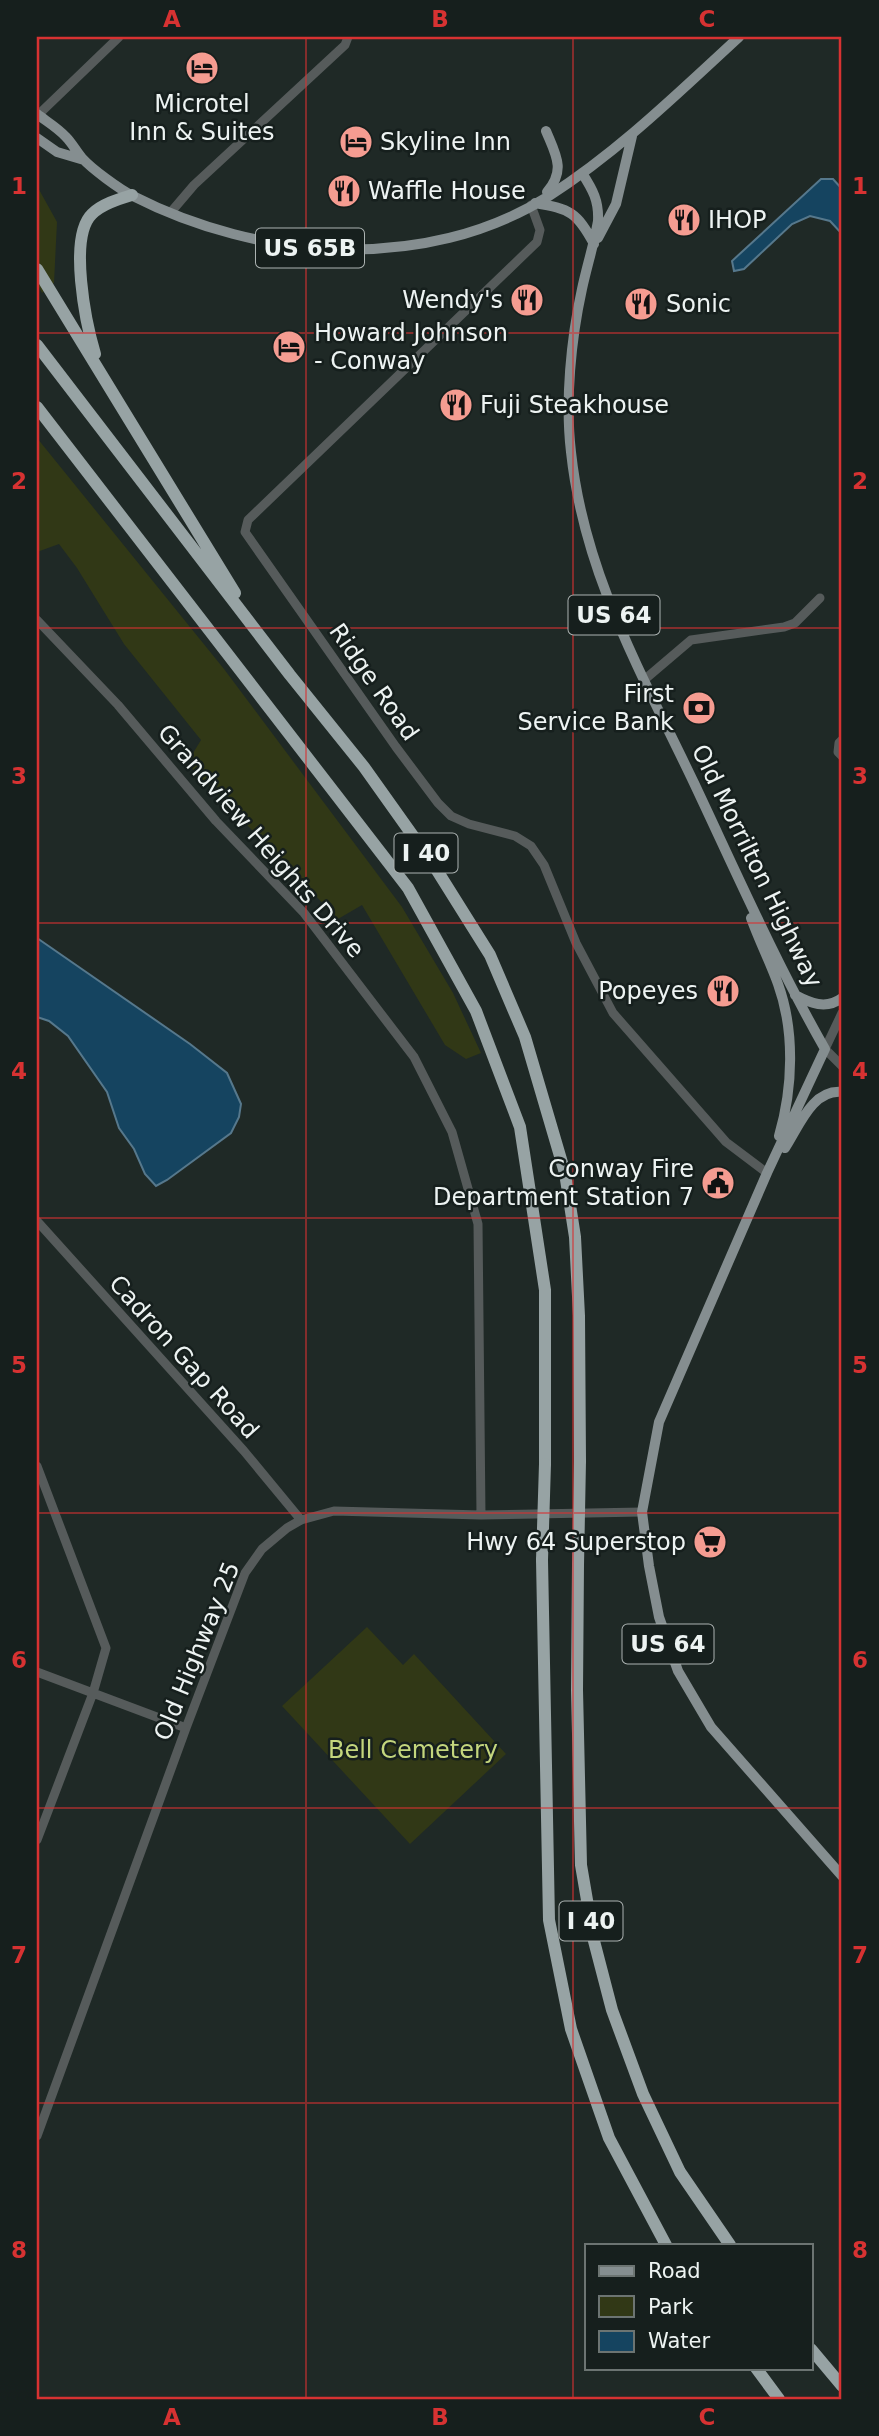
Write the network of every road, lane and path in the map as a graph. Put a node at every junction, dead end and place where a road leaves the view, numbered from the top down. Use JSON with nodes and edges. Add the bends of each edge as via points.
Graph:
{"nodes":[{"id":1,"x":120,"y":37,"type":"edge"},
{"id":2,"x":739,"y":37,"type":"edge"},
{"id":3,"x":346,"y":41,"type":"edge"},
{"id":4,"x":37,"y":115,"type":"edge"},
{"id":5,"x":546,"y":131,"type":"dead end"},
{"id":6,"x":632,"y":136,"type":"junction"},
{"id":7,"x":37,"y":138,"type":"edge"},
{"id":8,"x":84,"y":160,"type":"junction"},
{"id":9,"x":582,"y":173,"type":"junction"},
{"id":10,"x":132,"y":195,"type":"junction"},
{"id":11,"x":533,"y":204,"type":"junction"},
{"id":12,"x":171,"y":212,"type":"junction"},
{"id":13,"x":594,"y":244,"type":"junction"},
{"id":14,"x":37,"y":269,"type":"edge"},
{"id":15,"x":37,"y":345,"type":"edge"},
{"id":16,"x":100,"y":371,"type":"junction"},
{"id":17,"x":37,"y":407,"type":"edge"},
{"id":18,"x":820,"y":598,"type":"dead end"},
{"id":19,"x":37,"y":620,"type":"edge"},
{"id":20,"x":290,"y":675,"type":"junction"},
{"id":21,"x":644,"y":680,"type":"junction"},
{"id":22,"x":842,"y":740,"type":"edge"},
{"id":23,"x":842,"y":756,"type":"edge"},
{"id":24,"x":730,"y":859,"type":"junction"},
{"id":25,"x":795,"y":995,"type":"junction"},
{"id":26,"x":842,"y":998,"type":"edge"},
{"id":27,"x":842,"y":1013,"type":"edge"},
{"id":28,"x":825,"y":1049,"type":"junction"},
{"id":29,"x":842,"y":1066,"type":"edge"},
{"id":30,"x":842,"y":1092,"type":"edge"},
{"id":31,"x":767,"y":1173,"type":"junction"},
{"id":32,"x":37,"y":1221,"type":"edge"},
{"id":33,"x":37,"y":1466,"type":"edge"},
{"id":34,"x":642,"y":1512,"type":"junction"},
{"id":35,"x":481,"y":1515,"type":"junction"},
{"id":36,"x":301,"y":1520,"type":"junction"},
{"id":37,"x":37,"y":1672,"type":"edge"},
{"id":38,"x":93,"y":1693,"type":"junction"},
{"id":39,"x":186,"y":1728,"type":"junction"},
{"id":40,"x":37,"y":1840,"type":"edge"},
{"id":41,"x":842,"y":1876,"type":"edge"},
{"id":42,"x":37,"y":2136,"type":"edge"},
{"id":43,"x":665,"y":2244,"type":"edge"},
{"id":44,"x":729,"y":2244,"type":"edge"},
{"id":45,"x":812,"y":2348,"type":"edge"},
{"id":46,"x":812,"y":2348,"type":"edge"},
{"id":47,"x":757,"y":2370,"type":"edge"},
{"id":48,"x":842,"y":2378,"type":"edge"},
{"id":49,"x":842,"y":2386,"type":"edge"},
{"id":50,"x":779,"y":2399,"type":"edge"}],
"edges":[{"from":1,"to":4,"type":"street"},
{"from":2,"to":6,"type":"main road"},
{"from":3,"to":12,"type":"street"},
{"from":4,"to":8,"type":"main road","number":"US 65B","via":[[65,135]]},
{"from":5,"to":11,"type":"main road","via":[[558,174]]},
{"from":6,"to":9,"type":"main road"},
{"from":6,"to":13,"type":"main road","number":"US 64","via":[[616,204]]},
{"from":7,"to":8,"type":"main road","number":"US 65B","via":[[57,152]]},
{"from":8,"to":10,"type":"main road","number":"US 65B"},
{"from":9,"to":11,"type":"main road","number":"US 65B"},
{"from":9,"to":13,"type":"main road","name":"Old Morrilton Highway","number":"US 64","via":[[596,194]]},
{"from":10,"to":12,"type":"main road","number":"US 65B"},
{"from":10,"to":16,"type":"highway","via":[[93,213],[81,244],[82,303]]},
{"from":11,"to":12,"type":"main road","number":"US 65B","via":[[473,231],[397,247],[354,250],[259,240],[215,230]]},
{"from":11,"to":13,"type":"main road","via":[[570,211]]},
{"from":11,"to":31,"type":"street","name":"Ridge Road","via":[[540,230],[537,242],[248,520],[245,532],[438,803],[451,816],[515,836],[531,846],[613,1013],[716,1132]]},
{"from":13,"to":21,"type":"main road","name":"Old Morrilton Highway","number":"US 64","via":[[575,333],[570,450],[593,561]]},
{"from":14,"to":16,"type":"highway"},
{"from":15,"to":20,"type":"highway","number":"I 40"},
{"from":16,"to":20,"type":"highway"},
{"from":17,"to":43,"type":"highway","number":"I 40","bridge":true,"via":[[408,888],[476,1011],[520,1127],[545,1290],[542,1560],[549,1920],[571,2029],[609,2138]]},
{"from":18,"to":21,"type":"street","via":[[784,627],[691,640]]},
{"from":19,"to":35,"type":"street","name":"Grandview Heights Drive","via":[[304,913],[414,1056],[452,1132],[478,1224]]},
{"from":20,"to":44,"type":"highway","number":"I 40","bridge":true,"via":[[433,864],[490,955],[525,1037],[565,1172],[575,1237],[579,1316],[581,1865],[612,2010],[643,2094],[680,2172]]},
{"from":21,"to":24,"type":"main road","name":"Old Morrilton Highway","number":"US 64"},
{"from":22,"to":23,"type":"street","via":[[838,752]]},
{"from":24,"to":25,"type":"main road","name":"Old Morrilton Highway","number":"US 64"},
{"from":24,"to":31,"type":"main road","via":[[788,1024],[790,1073]]},
{"from":25,"to":26,"type":"main road","via":[[821,1006]]},
{"from":25,"to":28,"type":"main road","name":"Old Morrilton Highway","number":"US 64"},
{"from":27,"to":28,"type":"street"},
{"from":28,"to":29,"type":"street"},
{"from":28,"to":31,"type":"main road","number":"US 64"},
{"from":30,"to":31,"type":"main road","via":[[825,1095],[804,1115]]},
{"from":31,"to":34,"type":"main road","number":"US 64","via":[[659,1422]]},
{"from":32,"to":36,"type":"street","name":"Cadron Gap Road"},
{"from":33,"to":38,"type":"street","via":[[106,1648]]},
{"from":34,"to":35,"type":"street","name":"Old Highway 25"},
{"from":34,"to":41,"type":"main road","number":"US 64","via":[[659,1617],[678,1671],[711,1727]]},
{"from":35,"to":36,"type":"street","name":"Old Highway 25","via":[[334,1511]]},
{"from":36,"to":39,"type":"street","name":"Old Highway 25","via":[[262,1549],[246,1573]]},
{"from":37,"to":38,"type":"street"},
{"from":38,"to":39,"type":"street"},
{"from":38,"to":40,"type":"street"},
{"from":39,"to":42,"type":"street","name":"Old Highway 25"},
{"from":45,"to":48,"type":"highway"},
{"from":46,"to":49,"type":"highway"},
{"from":47,"to":50,"type":"highway"}]}
